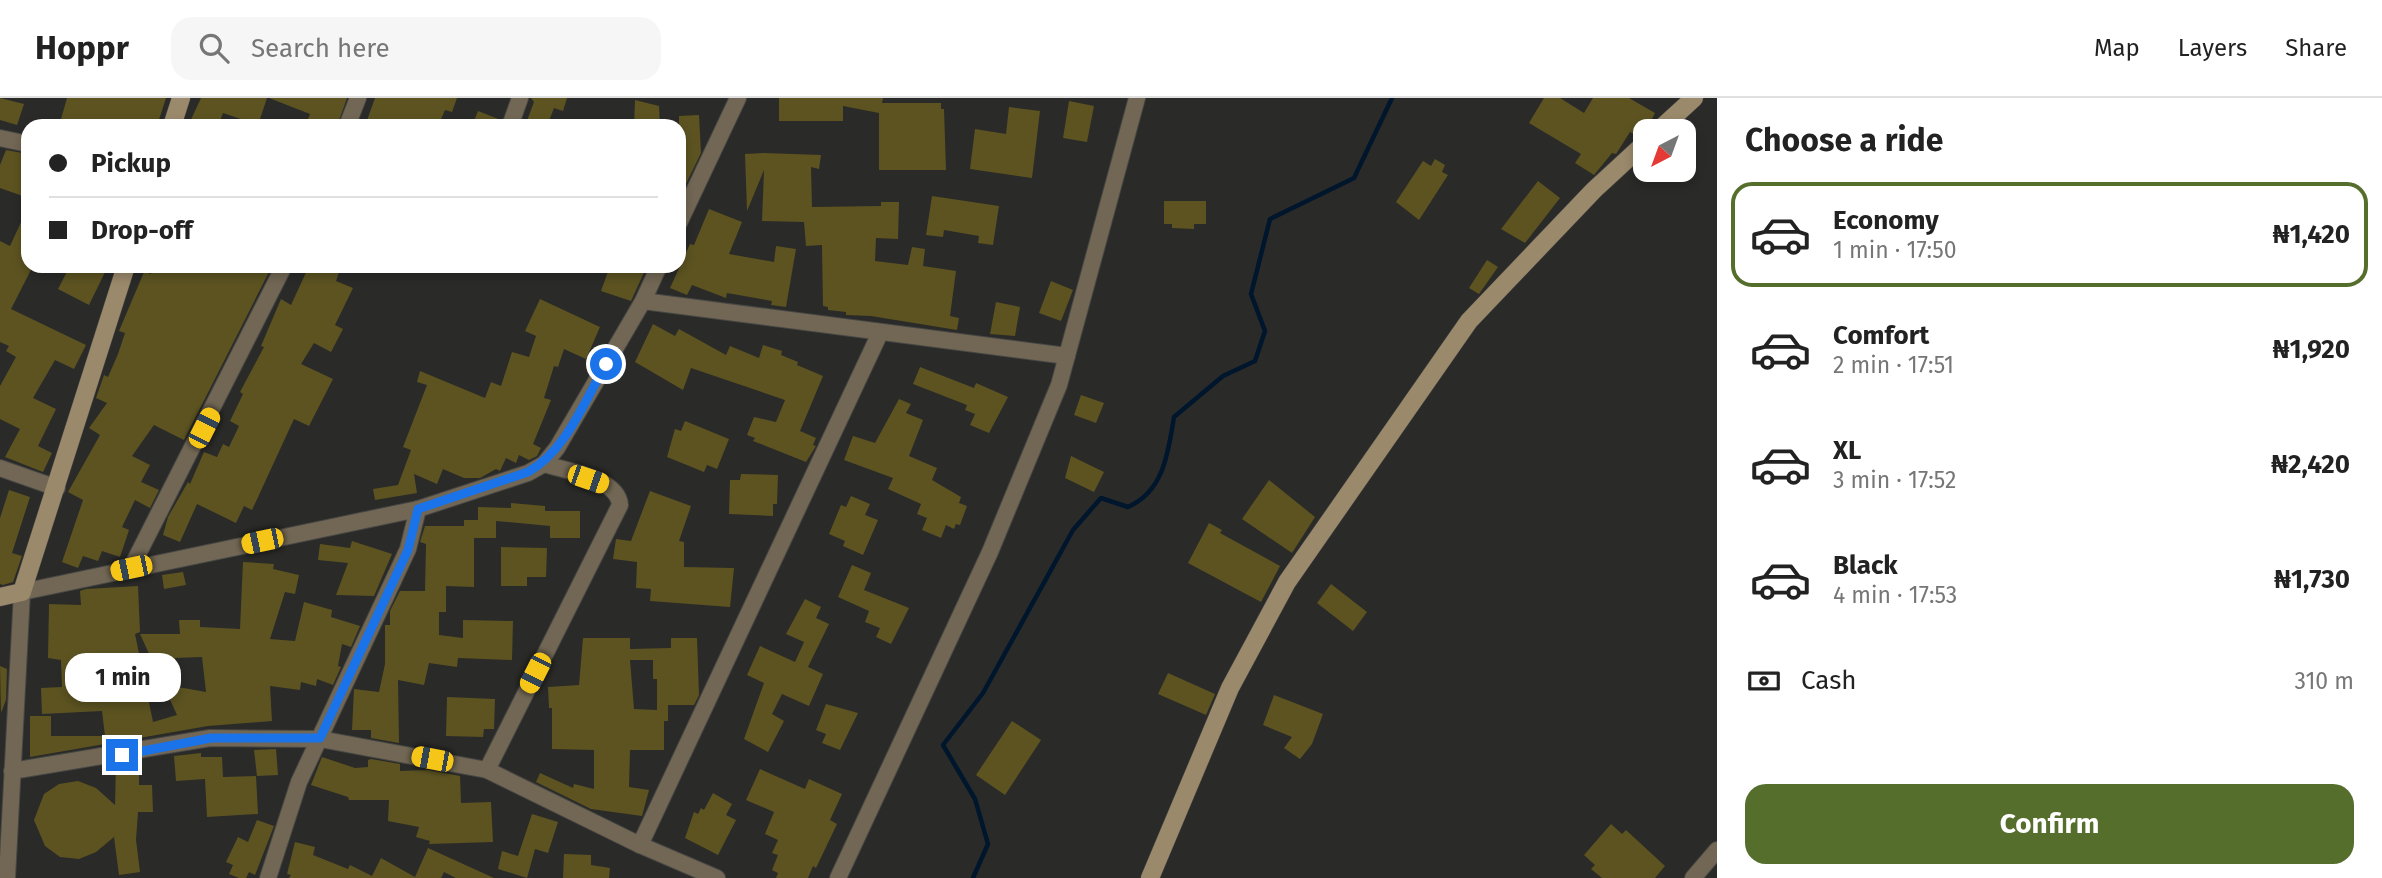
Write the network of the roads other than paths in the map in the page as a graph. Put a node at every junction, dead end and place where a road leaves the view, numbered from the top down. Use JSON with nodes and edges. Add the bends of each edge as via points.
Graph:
{"nodes":[{"id":1,"x":181,"y":98,"type":"edge"},
{"id":2,"x":358,"y":98,"type":"edge"},
{"id":3,"x":518,"y":98,"type":"edge"},
{"id":4,"x":738,"y":98,"type":"edge"},
{"id":5,"x":1137,"y":98,"type":"edge"},
{"id":6,"x":1694,"y":98,"type":"edge"},
{"id":7,"x":174,"y":119,"type":"edge"},
{"id":8,"x":350,"y":119,"type":"edge"},
{"id":9,"x":512,"y":119,"type":"edge"},
{"id":10,"x":1671,"y":119,"type":"edge"},
{"id":11,"x":0,"y":139,"type":"edge"},
{"id":12,"x":21,"y":143,"type":"edge"},
{"id":13,"x":1633,"y":154,"type":"edge"},
{"id":14,"x":686,"y":208,"type":"edge"},
{"id":15,"x":124,"y":273,"type":"edge"},
{"id":16,"x":280,"y":273,"type":"edge"},
{"id":17,"x":656,"y":273,"type":"edge"},
{"id":18,"x":643,"y":301,"type":"junction"},
{"id":19,"x":880,"y":333,"type":"junction"},
{"id":20,"x":1067,"y":356,"type":"junction"},
{"id":21,"x":544,"y":464,"type":"junction"},
{"id":22,"x":0,"y":468,"type":"edge"},
{"id":23,"x":57,"y":488,"type":"junction"},
{"id":24,"x":418,"y":509,"type":"junction"},
{"id":25,"x":131,"y":568,"type":"junction"},
{"id":26,"x":22,"y":592,"type":"junction"},
{"id":27,"x":0,"y":597,"type":"edge"},
{"id":28,"x":320,"y":738,"type":"junction"},
{"id":29,"x":487,"y":769,"type":"junction"},
{"id":30,"x":12,"y":771,"type":"junction"},
{"id":31,"x":4,"y":808,"type":"edge"},
{"id":32,"x":640,"y":845,"type":"junction"},
{"id":33,"x":1717,"y":850,"type":"edge"},
{"id":34,"x":7,"y":878,"type":"edge"},
{"id":35,"x":268,"y":878,"type":"edge"},
{"id":36,"x":717,"y":878,"type":"edge"},
{"id":37,"x":838,"y":878,"type":"edge"},
{"id":38,"x":1150,"y":878,"type":"edge"},
{"id":39,"x":1693,"y":878,"type":"edge"}],
"edges":[{"from":1,"to":7,"type":"street"},
{"from":2,"to":8,"type":"street"},
{"from":3,"to":9,"type":"street"},
{"from":4,"to":14,"type":"street"},
{"from":5,"to":20,"type":"street"},
{"from":6,"to":10,"type":"street"},
{"from":11,"to":12,"type":"street"},
{"from":13,"to":38,"type":"street","via":[[1469,321],[1287,582],[1230,688]]},
{"from":15,"to":23,"type":"street"},
{"from":16,"to":25,"type":"street"},
{"from":17,"to":18,"type":"street"},
{"from":18,"to":19,"type":"street"},
{"from":18,"to":21,"type":"street"},
{"from":19,"to":20,"type":"street"},
{"from":19,"to":32,"type":"street"},
{"from":20,"to":37,"type":"street","via":[[1059,386],[990,552]]},
{"from":21,"to":24,"type":"street"},
{"from":21,"to":29,"type":"street","via":[[610,486],[620,505]]},
{"from":22,"to":23,"type":"street"},
{"from":23,"to":26,"type":"street"},
{"from":24,"to":25,"type":"street"},
{"from":24,"to":28,"type":"street","via":[[408,550]]},
{"from":25,"to":26,"type":"street"},
{"from":26,"to":27,"type":"street"},
{"from":26,"to":30,"type":"street"},
{"from":28,"to":29,"type":"street"},
{"from":28,"to":30,"type":"street","via":[[211,738]]},
{"from":28,"to":35,"type":"street","via":[[299,782]]},
{"from":29,"to":32,"type":"street"},
{"from":30,"to":31,"type":"street"},
{"from":31,"to":34,"type":"street"},
{"from":32,"to":36,"type":"street"},
{"from":33,"to":39,"type":"street"}]}
